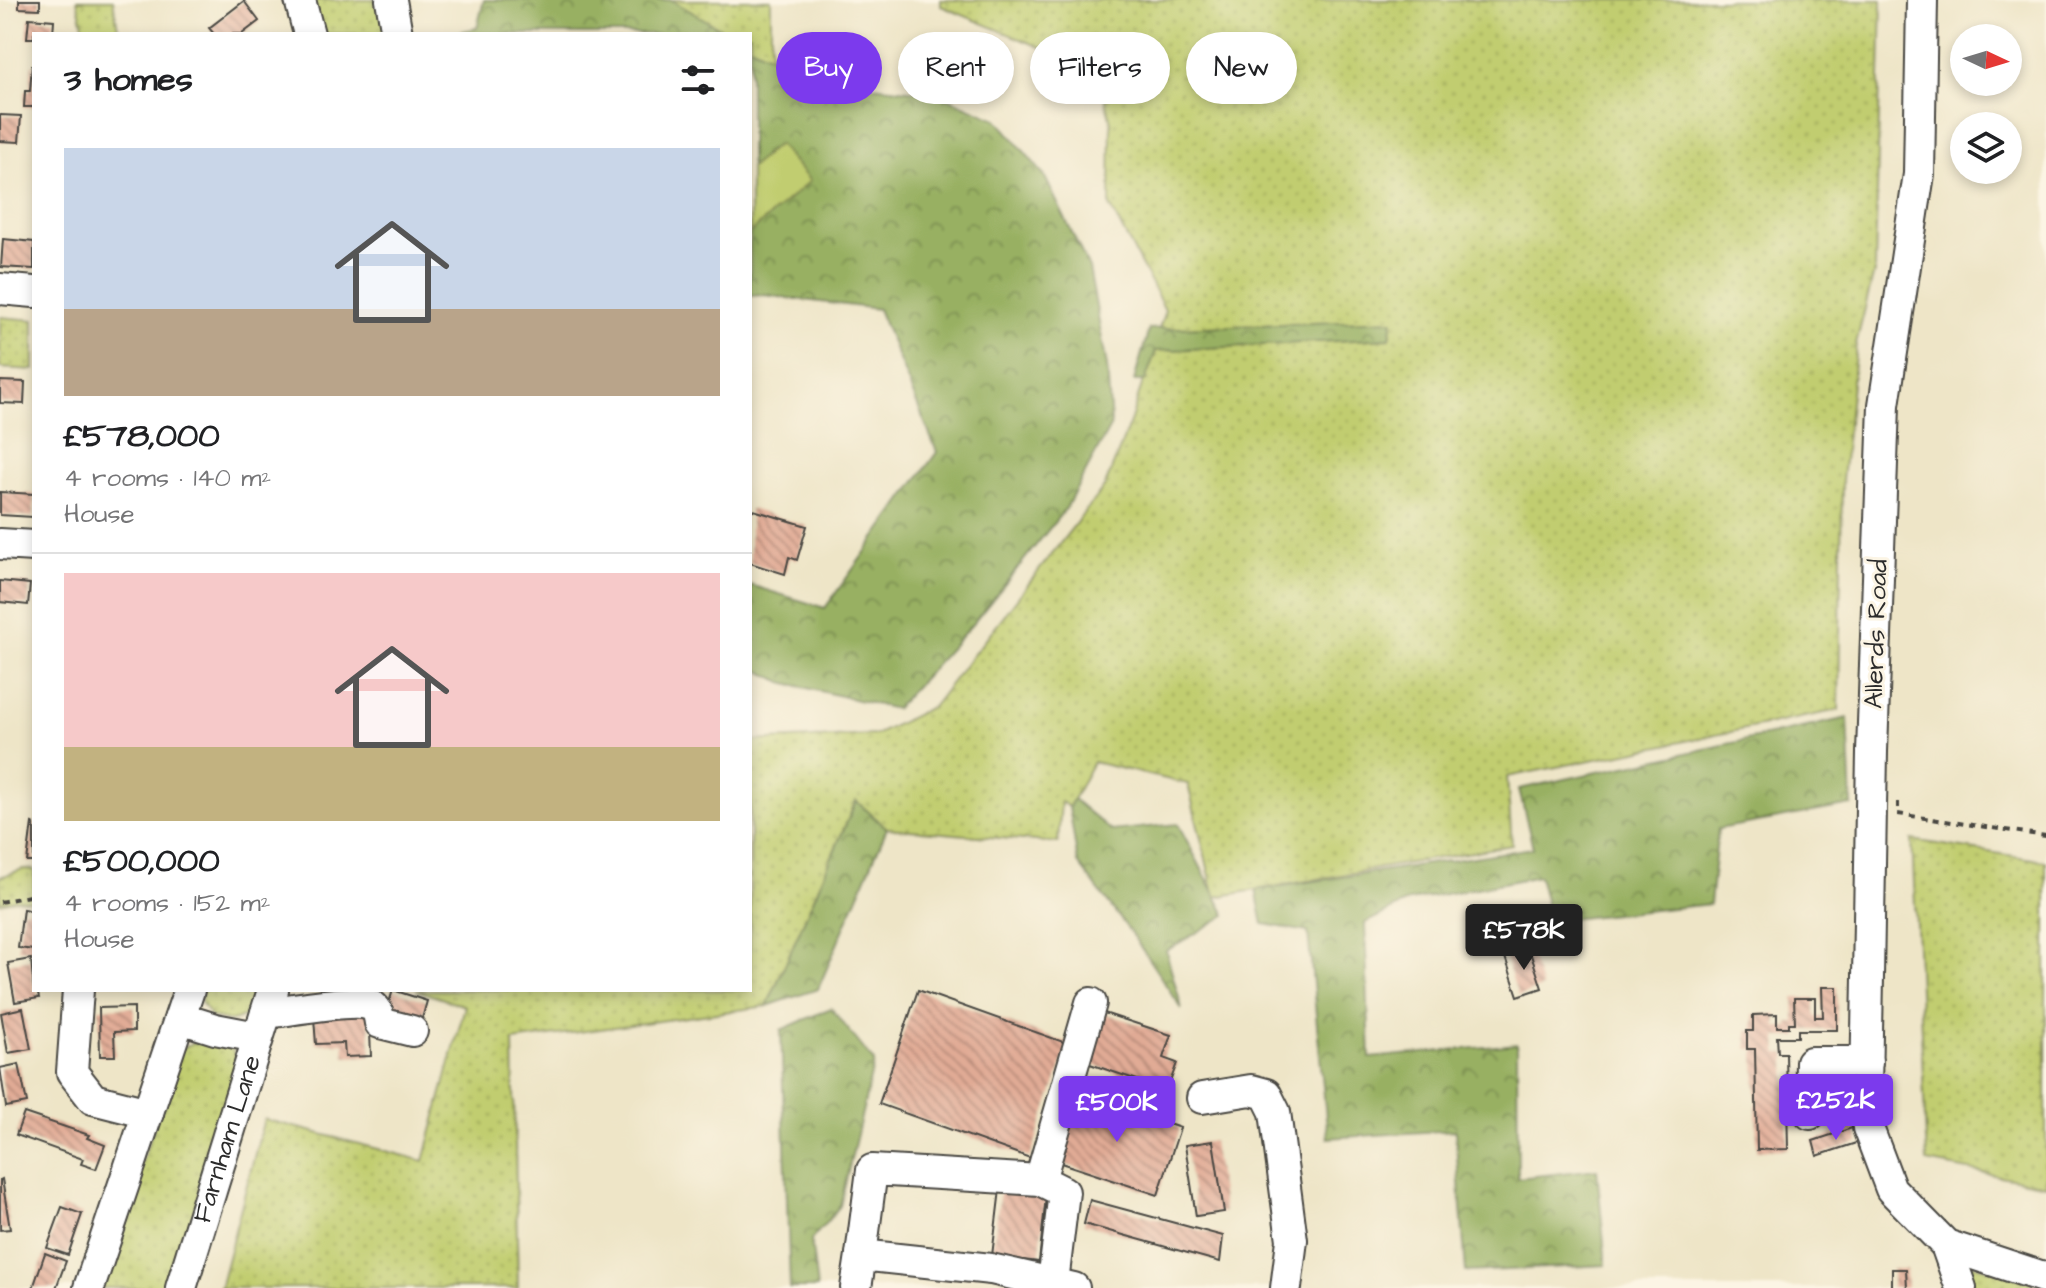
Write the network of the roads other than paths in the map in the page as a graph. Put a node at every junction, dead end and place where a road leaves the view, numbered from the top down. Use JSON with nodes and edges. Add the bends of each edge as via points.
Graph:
{"nodes":[{"id":1,"x":300,"y":0,"type":"edge"},
{"id":2,"x":391,"y":0,"type":"edge"},
{"id":3,"x":1922,"y":0,"type":"edge"},
{"id":4,"x":308,"y":32,"type":"edge"},
{"id":5,"x":397,"y":32,"type":"edge"},
{"id":6,"x":0,"y":289,"type":"edge"},
{"id":7,"x":32,"y":292,"type":"edge"},
{"id":8,"x":0,"y":544,"type":"edge"},
{"id":9,"x":32,"y":546,"type":"edge"},
{"id":10,"x":78,"y":992,"type":"edge"},
{"id":11,"x":1091,"y":1003,"type":"dead end"},
{"id":12,"x":185,"y":1004,"type":"edge"},
{"id":13,"x":265,"y":1013,"type":"edge"},
{"id":14,"x":412,"y":1031,"type":"dead end"},
{"id":15,"x":1867,"y":1062,"type":"junction"},
{"id":16,"x":1202,"y":1098,"type":"dead end"},
{"id":17,"x":148,"y":1113,"type":"junction"},
{"id":18,"x":1810,"y":1114,"type":"dead end"},
{"id":19,"x":1040,"y":1180,"type":"junction"},
{"id":20,"x":1946,"y":1245,"type":"junction"},
{"id":21,"x":861,"y":1255,"type":"junction"},
{"id":22,"x":2046,"y":1278,"type":"edge"},
{"id":23,"x":1064,"y":1285,"type":"edge"},
{"id":24,"x":89,"y":1288,"type":"edge"},
{"id":25,"x":181,"y":1288,"type":"edge"},
{"id":26,"x":856,"y":1288,"type":"edge"},
{"id":27,"x":1286,"y":1288,"type":"edge"},
{"id":28,"x":1961,"y":1288,"type":"edge"}],
"edges":[{"from":1,"to":4,"type":"street"},
{"from":2,"to":5,"type":"street"},
{"from":3,"to":15,"type":"street","name":"Allerds Road","via":[[1919,174],[1884,405]]},
{"from":6,"to":7,"type":"street"},
{"from":8,"to":9,"type":"street"},
{"from":10,"to":17,"type":"street","via":[[72,1072],[93,1099]]},
{"from":11,"to":19,"type":"street"},
{"from":12,"to":13,"type":"street","via":[[215,1029]]},
{"from":12,"to":17,"type":"street"},
{"from":13,"to":14,"type":"street","via":[[364,1004],[378,1011],[380,1023]]},
{"from":13,"to":25,"type":"street","name":"Farnham Lane"},
{"from":15,"to":18,"type":"street","via":[[1811,1062]]},
{"from":15,"to":20,"type":"street","name":"Allerds Road","via":[[1868,1128],[1891,1189]]},
{"from":16,"to":27,"type":"street","via":[[1251,1090],[1266,1094],[1275,1112],[1292,1240]]},
{"from":17,"to":24,"type":"street"},
{"from":19,"to":21,"type":"street","via":[[872,1170]]},
{"from":19,"to":23,"type":"street","via":[[1064,1192]]},
{"from":20,"to":22,"type":"street","name":"Allerds Road"},
{"from":20,"to":28,"type":"street","name":"Allerds Road"},
{"from":21,"to":23,"type":"street","via":[[991,1269]]},
{"from":21,"to":26,"type":"street"}]}
